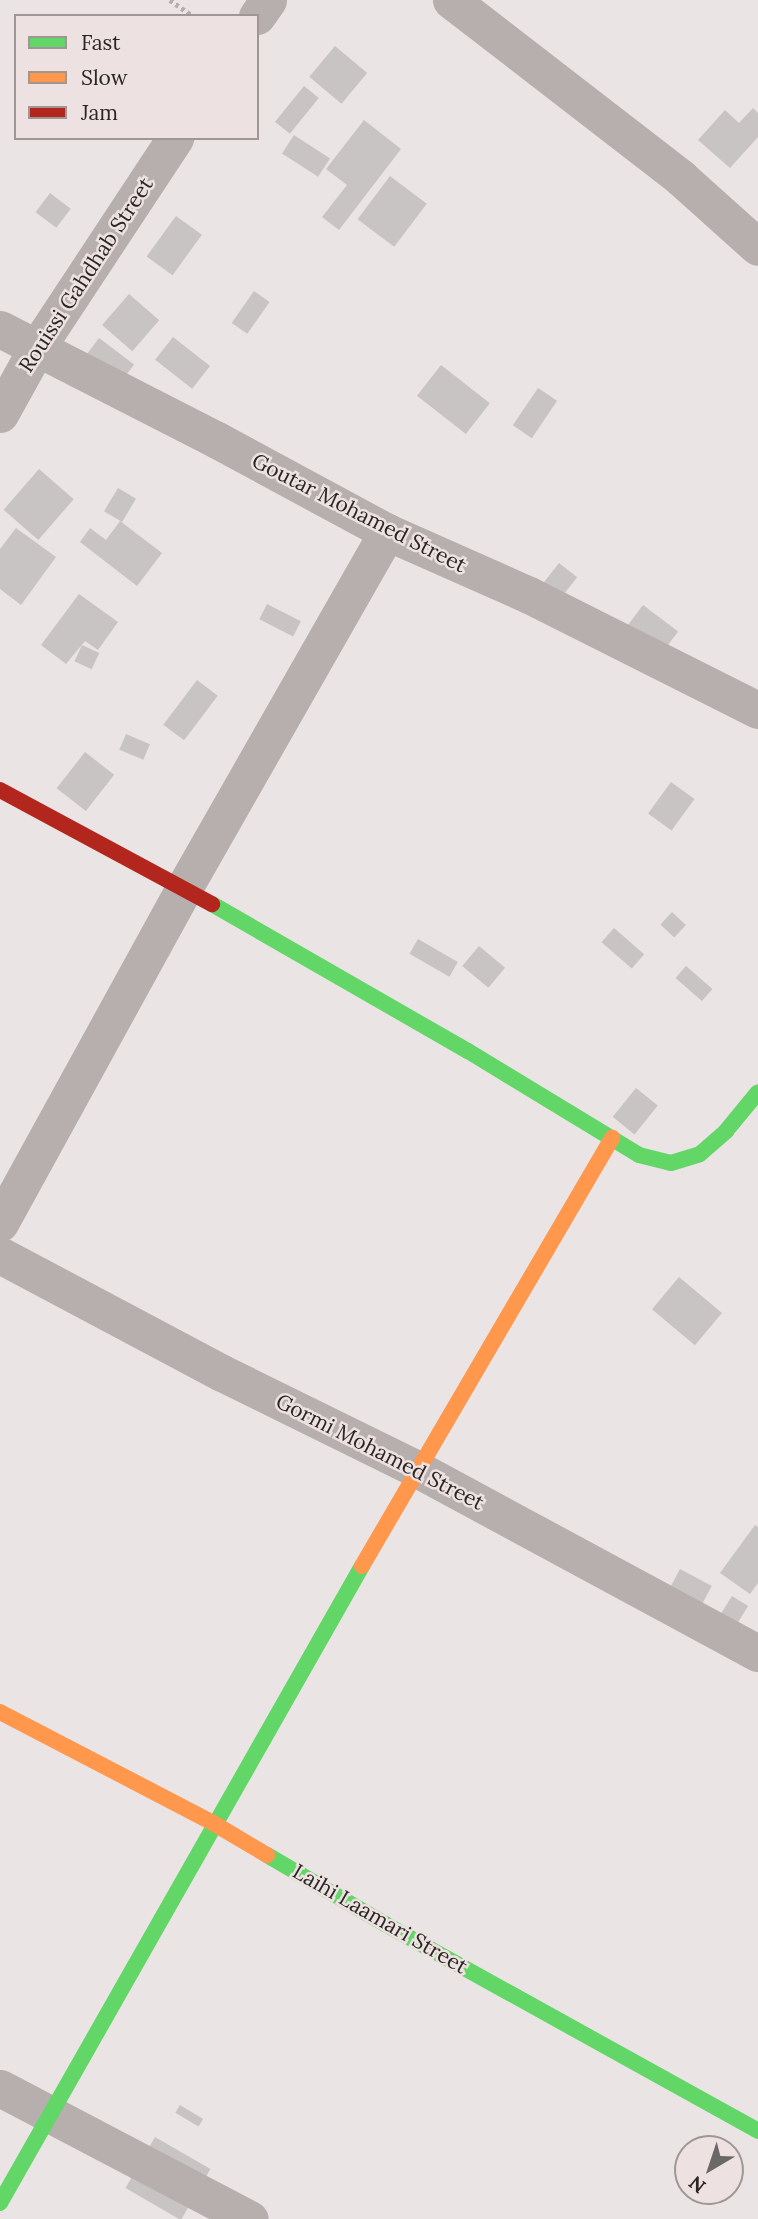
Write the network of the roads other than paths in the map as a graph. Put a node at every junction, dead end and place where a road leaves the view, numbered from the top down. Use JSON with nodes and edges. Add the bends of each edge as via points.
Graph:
{"nodes":[{"id":1,"x":451,"y":0,"type":"edge"},
{"id":2,"x":174,"y":140,"type":"edge"},
{"id":3,"x":758,"y":247,"type":"edge"},
{"id":4,"x":0,"y":329,"type":"edge"},
{"id":5,"x":36,"y":349,"type":"junction"},
{"id":6,"x":0,"y":414,"type":"edge"},
{"id":7,"x":387,"y":531,"type":"junction"},
{"id":8,"x":758,"y":710,"type":"edge"},
{"id":9,"x":0,"y":790,"type":"edge"},
{"id":10,"x":184,"y":888,"type":"junction"},
{"id":11,"x":758,"y":1092,"type":"edge"},
{"id":12,"x":612,"y":1138,"type":"junction"},
{"id":13,"x":0,"y":1223,"type":"edge"},
{"id":14,"x":0,"y":1255,"type":"edge"},
{"id":15,"x":417,"y":1469,"type":"junction"},
{"id":16,"x":758,"y":1653,"type":"edge"},
{"id":17,"x":0,"y":1712,"type":"edge"},
{"id":18,"x":214,"y":1823,"type":"junction"},
{"id":19,"x":0,"y":2088,"type":"edge"},
{"id":20,"x":50,"y":2113,"type":"junction"},
{"id":21,"x":758,"y":2131,"type":"edge"},
{"id":22,"x":0,"y":2203,"type":"edge"},
{"id":23,"x":250,"y":2219,"type":"edge"}],
"edges":[{"from":1,"to":3,"type":"street","via":[[681,178]]},
{"from":2,"to":5,"type":"street","name":"Rouissi Gahdhab Street"},
{"from":4,"to":5,"type":"street","name":"Goutar Mohamed Street"},
{"from":5,"to":6,"type":"street","name":"Rouissi Gahdhab Street"},
{"from":5,"to":7,"type":"street","name":"Goutar Mohamed Street"},
{"from":7,"to":8,"type":"street","name":"Goutar Mohamed Street","via":[[529,595]]},
{"from":7,"to":10,"type":"street"},
{"from":9,"to":10,"type":"street"},
{"from":10,"to":12,"type":"street"},
{"from":10,"to":13,"type":"street"},
{"from":11,"to":12,"type":"street","via":[[700,1154],[671,1163],[639,1155]]},
{"from":12,"to":15,"type":"street"},
{"from":14,"to":15,"type":"street","name":"Gormi Mohamed Street","via":[[222,1373]]},
{"from":15,"to":16,"type":"street","name":"Gormi Mohamed Street"},
{"from":15,"to":18,"type":"street"},
{"from":17,"to":18,"type":"street","name":"Laihi Laamari Street"},
{"from":18,"to":20,"type":"street"},
{"from":18,"to":21,"type":"street","name":"Laihi Laamari Street","via":[[385,1924]]},
{"from":19,"to":20,"type":"street"},
{"from":20,"to":22,"type":"street"},
{"from":20,"to":23,"type":"street"}]}
